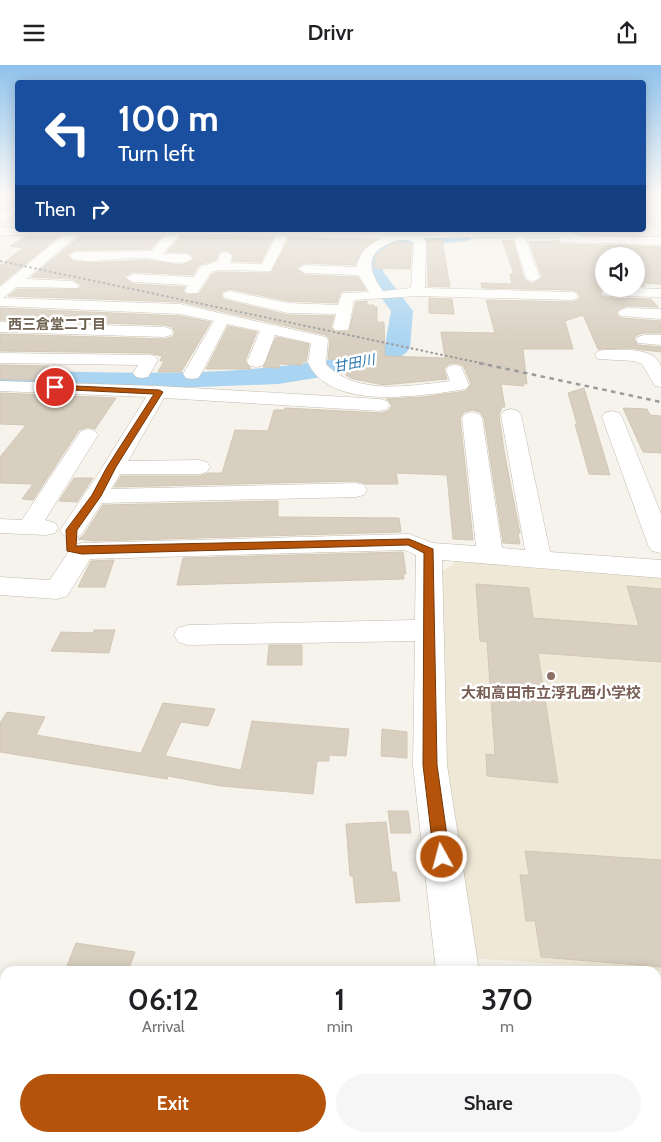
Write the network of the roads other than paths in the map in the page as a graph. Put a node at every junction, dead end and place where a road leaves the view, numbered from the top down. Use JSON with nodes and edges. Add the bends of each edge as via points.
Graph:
{"nodes":[{"id":1,"x":64,"y":244,"type":"edge"},
{"id":2,"x":97,"y":244,"type":"edge"},
{"id":3,"x":122,"y":244,"type":"edge"},
{"id":4,"x":165,"y":244,"type":"edge"},
{"id":5,"x":233,"y":244,"type":"edge"},
{"id":6,"x":278,"y":244,"type":"edge"},
{"id":7,"x":378,"y":244,"type":"edge"},
{"id":8,"x":412,"y":244,"type":"edge"},
{"id":9,"x":522,"y":244,"type":"edge"},
{"id":10,"x":181,"y":245,"type":"dead end"},
{"id":11,"x":160,"y":250,"type":"junction"},
{"id":12,"x":34,"y":251,"type":"dead end"},
{"id":13,"x":53,"y":251,"type":"junction"},
{"id":14,"x":112,"y":255,"type":"junction"},
{"id":15,"x":75,"y":256,"type":"dead end"},
{"id":16,"x":187,"y":258,"type":"dead end"},
{"id":17,"x":215,"y":266,"type":"junction"},
{"id":18,"x":305,"y":269,"type":"dead end"},
{"id":19,"x":364,"y":271,"type":"junction"},
{"id":20,"x":133,"y":278,"type":"dead end"},
{"id":21,"x":533,"y":278,"type":"dead end"},
{"id":22,"x":72,"y":285,"type":"dead end"},
{"id":23,"x":5,"y":288,"type":"edge"},
{"id":24,"x":418,"y":292,"type":"junction"},
{"id":25,"x":645,"y":293,"type":"edge"},
{"id":26,"x":661,"y":293,"type":"edge"},
{"id":27,"x":230,"y":295,"type":"dead end"},
{"id":28,"x":379,"y":295,"type":"junction"},
{"id":29,"x":571,"y":296,"type":"dead end"},
{"id":30,"x":344,"y":310,"type":"junction"},
{"id":31,"x":626,"y":313,"type":"dead end"},
{"id":32,"x":661,"y":314,"type":"edge"},
{"id":33,"x":223,"y":318,"type":"junction"},
{"id":34,"x":0,"y":327,"type":"edge"},
{"id":35,"x":341,"y":327,"type":"dead end"},
{"id":36,"x":273,"y":329,"type":"junction"},
{"id":37,"x":165,"y":332,"type":"dead end"},
{"id":38,"x":644,"y":339,"type":"dead end"},
{"id":39,"x":661,"y":340,"type":"edge"},
{"id":40,"x":75,"y":345,"type":"dead end"},
{"id":41,"x":604,"y":355,"type":"dead end"},
{"id":42,"x":0,"y":358,"type":"edge"},
{"id":43,"x":63,"y":359,"type":"junction"},
{"id":44,"x":256,"y":361,"type":"dead end"},
{"id":45,"x":455,"y":370,"type":"dead end"},
{"id":46,"x":142,"y":373,"type":"dead end"},
{"id":47,"x":192,"y":374,"type":"dead end"},
{"id":48,"x":661,"y":381,"type":"edge"},
{"id":49,"x":0,"y":386,"type":"edge"},
{"id":50,"x":159,"y":392,"type":"junction"},
{"id":51,"x":408,"y":407,"type":"dead end"},
{"id":52,"x":511,"y":415,"type":"dead end"},
{"id":53,"x":612,"y":417,"type":"dead end"},
{"id":54,"x":472,"y":418,"type":"dead end"},
{"id":55,"x":88,"y":435,"type":"dead end"},
{"id":56,"x":111,"y":467,"type":"junction"},
{"id":57,"x":199,"y":467,"type":"dead end"},
{"id":58,"x":356,"y":490,"type":"dead end"},
{"id":59,"x":96,"y":496,"type":"junction"},
{"id":60,"x":0,"y":525,"type":"edge"},
{"id":61,"x":29,"y":527,"type":"junction"},
{"id":62,"x":77,"y":540,"type":"junction"},
{"id":63,"x":661,"y":545,"type":"edge"},
{"id":64,"x":429,"y":551,"type":"junction"},
{"id":65,"x":490,"y":555,"type":"junction"},
{"id":66,"x":539,"y":559,"type":"junction"},
{"id":67,"x":661,"y":569,"type":"edge"},
{"id":68,"x":0,"y":586,"type":"edge"},
{"id":69,"x":430,"y":630,"type":"junction"},
{"id":70,"x":188,"y":635,"type":"dead end"},
{"id":71,"x":456,"y":966,"type":"edge"}],
"edges":[{"from":1,"to":13,"type":"street"},
{"from":2,"to":14,"type":"street"},
{"from":3,"to":14,"type":"street"},
{"from":4,"to":11,"type":"street"},
{"from":5,"to":17,"type":"street","via":[[222,265]]},
{"from":6,"to":17,"type":"street","via":[[266,268]]},
{"from":7,"to":19,"type":"street","via":[[364,258]]},
{"from":8,"to":24,"type":"street"},
{"from":9,"to":21,"type":"street"},
{"from":10,"to":11,"type":"street"},
{"from":11,"to":14,"type":"street"},
{"from":11,"to":16,"type":"street","via":[[161,258]]},
{"from":12,"to":13,"type":"street"},
{"from":13,"to":23,"type":"street"},
{"from":14,"to":15,"type":"street"},
{"from":17,"to":20,"type":"street","via":[[206,269],[195,285]]},
{"from":18,"to":19,"type":"street"},
{"from":19,"to":28,"type":"street"},
{"from":22,"to":23,"type":"street"},
{"from":23,"to":33,"type":"street","via":[[180,309]]},
{"from":24,"to":28,"type":"street"},
{"from":24,"to":29,"type":"street"},
{"from":25,"to":26,"type":"street"},
{"from":27,"to":30,"type":"street","via":[[288,308]]},
{"from":28,"to":30,"type":"street","via":[[347,296]]},
{"from":30,"to":35,"type":"street"},
{"from":31,"to":32,"type":"street"},
{"from":33,"to":36,"type":"street"},
{"from":33,"to":47,"type":"street"},
{"from":34,"to":37,"type":"street"},
{"from":36,"to":44,"type":"street","via":[[266,334]]},
{"from":36,"to":45,"type":"street","via":[[320,340],[318,366],[334,382],[355,389],[387,392],[460,385]]},
{"from":38,"to":39,"type":"street"},
{"from":40,"to":43,"type":"street"},
{"from":41,"to":48,"type":"street","via":[[649,361]]},
{"from":42,"to":43,"type":"street"},
{"from":43,"to":46,"type":"street","via":[[148,360]]},
{"from":49,"to":50,"type":"street"},
{"from":50,"to":51,"type":"street"},
{"from":50,"to":56,"type":"street"},
{"from":52,"to":66,"type":"street"},
{"from":53,"to":63,"type":"street"},
{"from":54,"to":65,"type":"street"},
{"from":55,"to":61,"type":"street"},
{"from":56,"to":57,"type":"street"},
{"from":56,"to":59,"type":"street"},
{"from":58,"to":59,"type":"street"},
{"from":59,"to":62,"type":"street"},
{"from":60,"to":61,"type":"street"},
{"from":61,"to":62,"type":"street"},
{"from":62,"to":64,"type":"street","via":[[409,542]]},
{"from":62,"to":68,"type":"street","via":[[57,590]]},
{"from":64,"to":65,"type":"street"},
{"from":64,"to":69,"type":"street"},
{"from":65,"to":66,"type":"street"},
{"from":66,"to":67,"type":"street"},
{"from":69,"to":70,"type":"street"},
{"from":69,"to":71,"type":"street","via":[[430,765]]}]}
